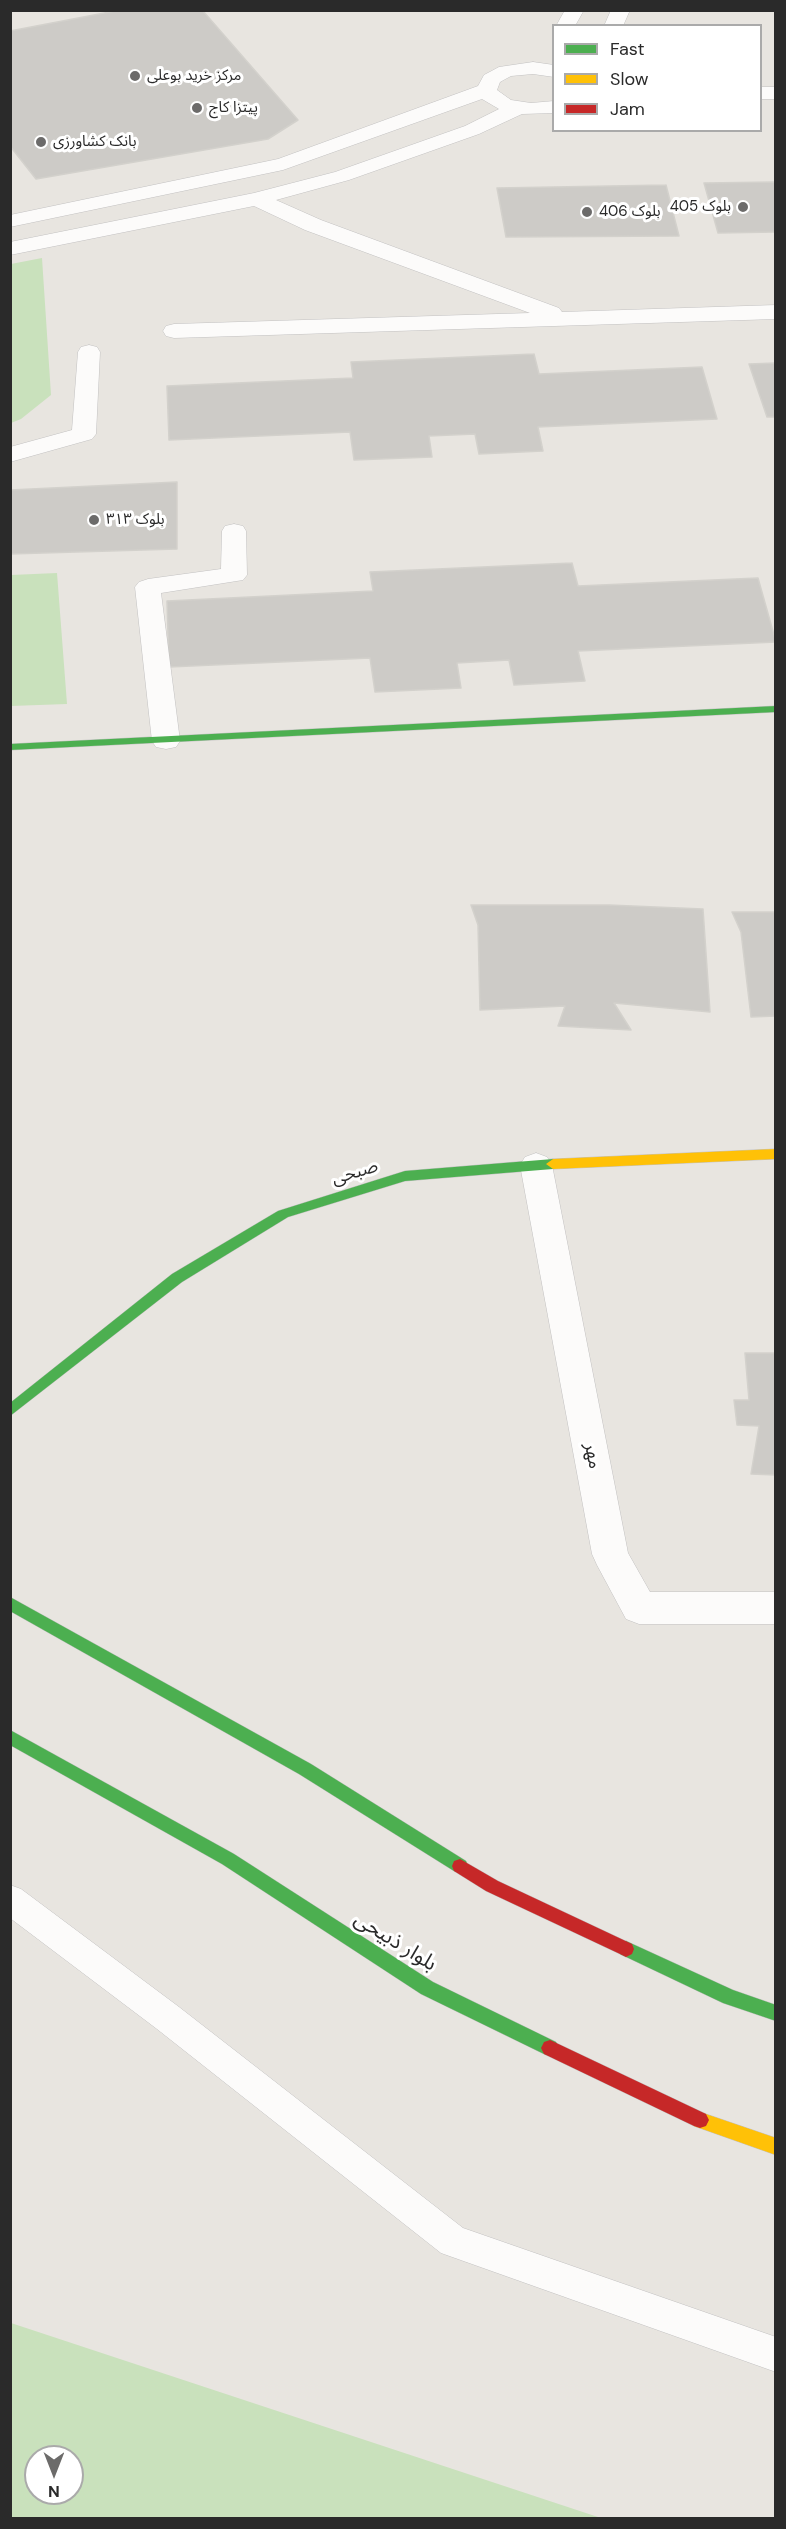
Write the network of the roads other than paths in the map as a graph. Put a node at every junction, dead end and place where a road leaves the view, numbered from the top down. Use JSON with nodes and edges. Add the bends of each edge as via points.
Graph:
{"nodes":[{"id":1,"x":575,"y":10,"type":"edge"},
{"id":2,"x":621,"y":10,"type":"edge"},
{"id":3,"x":566,"y":24,"type":"edge"},
{"id":4,"x":614,"y":24,"type":"edge"},
{"id":5,"x":548,"y":51,"type":"dead end"},
{"id":6,"x":506,"y":71,"type":"junction"},
{"id":7,"x":552,"y":71,"type":"edge"},
{"id":8,"x":487,"y":90,"type":"junction"},
{"id":9,"x":552,"y":107,"type":"edge"},
{"id":10,"x":518,"y":108,"type":"junction"},
{"id":11,"x":256,"y":199,"type":"junction"},
{"id":12,"x":10,"y":221,"type":"edge"},
{"id":13,"x":10,"y":249,"type":"edge"},
{"id":14,"x":776,"y":312,"type":"edge"},
{"id":15,"x":567,"y":319,"type":"junction"},
{"id":16,"x":174,"y":331,"type":"dead end"},
{"id":17,"x":89,"y":352,"type":"dead end"},
{"id":18,"x":10,"y":455,"type":"edge"},
{"id":19,"x":234,"y":531,"type":"dead end"},
{"id":20,"x":776,"y":709,"type":"edge"},
{"id":21,"x":166,"y":741,"type":"junction"},
{"id":22,"x":10,"y":747,"type":"edge"},
{"id":23,"x":776,"y":1154,"type":"edge"},
{"id":24,"x":536,"y":1165,"type":"junction"},
{"id":25,"x":10,"y":1412,"type":"edge"},
{"id":26,"x":10,"y":1603,"type":"edge"},
{"id":27,"x":776,"y":1608,"type":"edge"},
{"id":28,"x":10,"y":1737,"type":"edge"},
{"id":29,"x":10,"y":1899,"type":"edge"},
{"id":30,"x":776,"y":2013,"type":"edge"},
{"id":31,"x":776,"y":2147,"type":"edge"},
{"id":32,"x":776,"y":2355,"type":"edge"}],
"edges":[{"from":1,"to":3,"type":"street"},
{"from":2,"to":4,"type":"street"},
{"from":5,"to":6,"type":"street"},
{"from":6,"to":7,"type":"street"},
{"from":6,"to":8,"type":"street","via":[[491,80]]},
{"from":8,"to":10,"type":"street","via":[[496,101]]},
{"from":8,"to":12,"type":"street","via":[[283,164]]},
{"from":9,"to":10,"type":"street"},
{"from":10,"to":11,"type":"street","via":[[472,130],[342,176]]},
{"from":11,"to":13,"type":"street"},
{"from":11,"to":15,"type":"street","via":[[313,225]]},
{"from":14,"to":15,"type":"street"},
{"from":15,"to":16,"type":"street"},
{"from":17,"to":18,"type":"street","via":[[84,434]]},
{"from":19,"to":21,"type":"street","via":[[234,575],[148,587]]},
{"from":20,"to":21,"type":"street"},
{"from":21,"to":22,"type":"street"},
{"from":23,"to":24,"type":"street","name":"صبحی"},
{"from":24,"to":25,"type":"street","name":"صبحی","via":[[405,1176],[283,1214],[177,1278]]},
{"from":24,"to":27,"type":"street","name":"مهر","via":[[610,1554],[639,1608]]},
{"from":26,"to":30,"type":"street","via":[[305,1769],[492,1886],[729,1997]]},
{"from":28,"to":31,"type":"street","name":"بلوار ذبیحی","via":[[228,1859],[427,1988],[684,2114]]},
{"from":29,"to":32,"type":"lane","via":[[453,2241]]}]}
